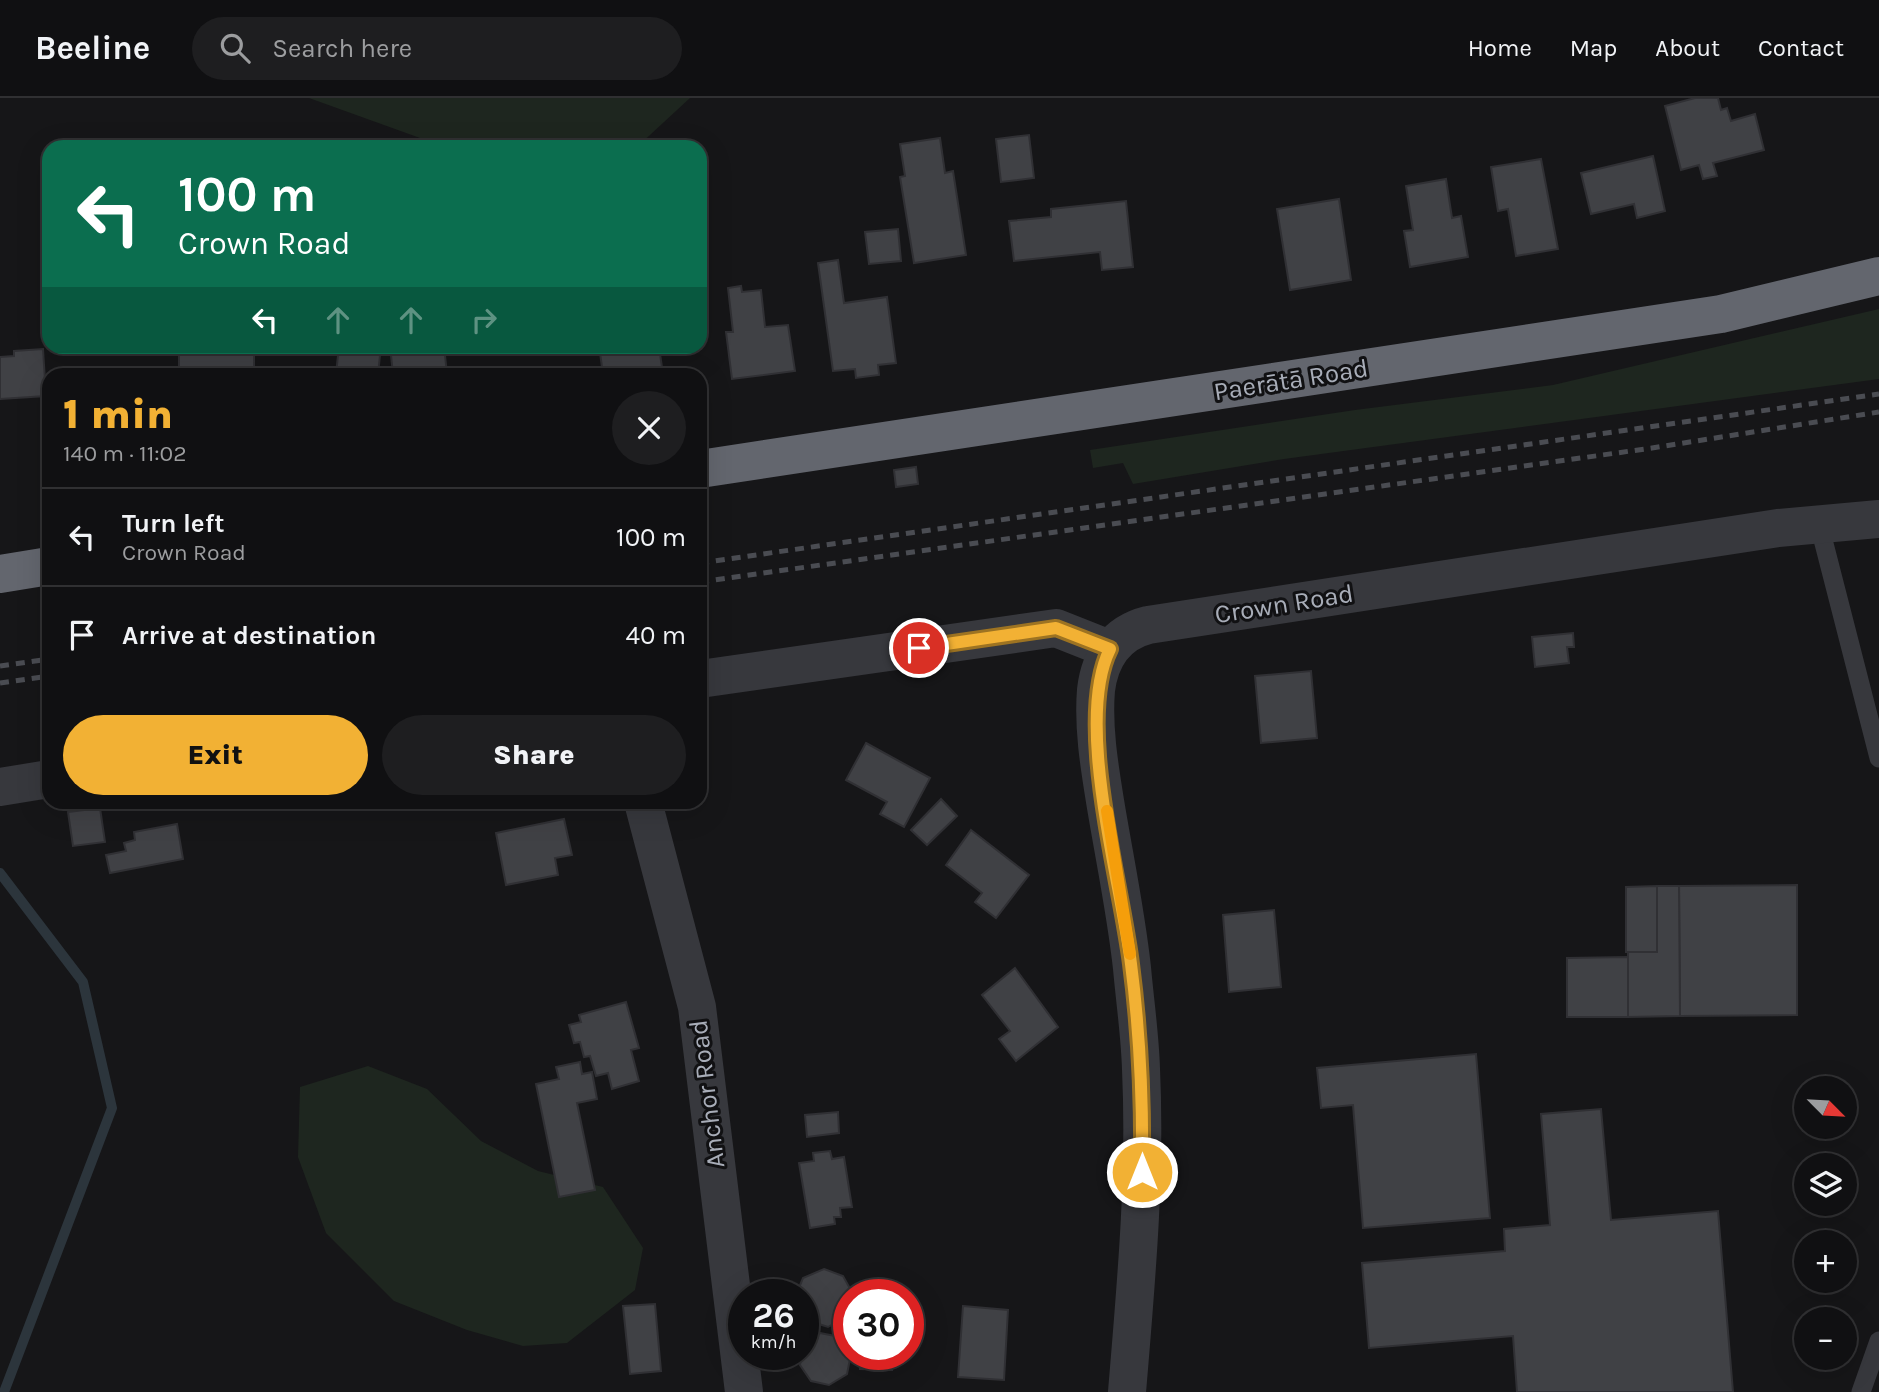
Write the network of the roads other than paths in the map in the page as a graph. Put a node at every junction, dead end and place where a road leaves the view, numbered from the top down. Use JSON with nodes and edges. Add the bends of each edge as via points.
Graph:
{"nodes":[{"id":1,"x":1879,"y":276,"type":"edge"},
{"id":2,"x":707,"y":469,"type":"edge"},
{"id":3,"x":1879,"y":519,"type":"edge"},
{"id":4,"x":1819,"y":524,"type":"junction"},
{"id":5,"x":42,"y":567,"type":"edge"},
{"id":6,"x":0,"y":573,"type":"edge"},
{"id":7,"x":1110,"y":649,"type":"junction"},
{"id":8,"x":707,"y":678,"type":"edge"},
{"id":9,"x":1879,"y":758,"type":"edge"},
{"id":10,"x":42,"y":780,"type":"edge"},
{"id":11,"x":0,"y":787,"type":"edge"},
{"id":12,"x":645,"y":809,"type":"edge"},
{"id":13,"x":1879,"y":1341,"type":"edge"},
{"id":14,"x":744,"y":1392,"type":"edge"},
{"id":15,"x":1128,"y":1392,"type":"edge"},
{"id":16,"x":1861,"y":1392,"type":"edge"}],
"edges":[{"from":1,"to":2,"type":"highway","name":"Paerātā Road","via":[[1721,314]]},
{"from":3,"to":4,"type":"street","name":"Crown Road"},
{"from":4,"to":7,"type":"street","name":"Crown Road","via":[[1148,625],[1134,628]]},
{"from":4,"to":9,"type":"lane"},
{"from":5,"to":6,"type":"highway"},
{"from":7,"to":8,"type":"street","via":[[1056,628]]},
{"from":7,"to":15,"type":"street","via":[[1101,666],[1095,720],[1131,964],[1141,1067],[1141,1219]]},
{"from":10,"to":11,"type":"street"},
{"from":12,"to":14,"type":"street","name":"Anchor Road","via":[[697,1007]]},
{"from":13,"to":16,"type":"lane"}]}
